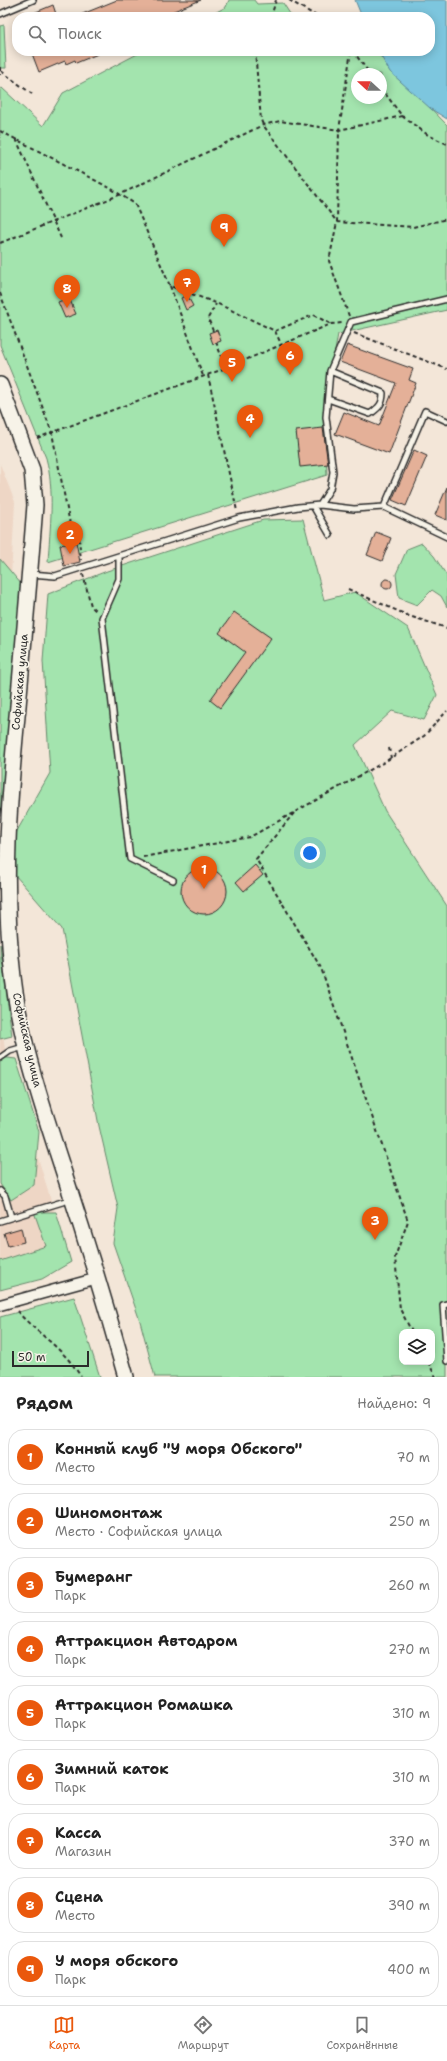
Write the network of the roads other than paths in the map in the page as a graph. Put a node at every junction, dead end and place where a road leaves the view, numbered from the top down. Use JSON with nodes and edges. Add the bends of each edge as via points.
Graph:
{"nodes":[{"id":1,"x":33,"y":0,"type":"edge"},
{"id":2,"x":0,"y":14,"type":"edge"},
{"id":3,"x":447,"y":298,"type":"edge"},
{"id":4,"x":330,"y":371,"type":"junction"},
{"id":5,"x":0,"y":385,"type":"edge"},
{"id":6,"x":328,"y":399,"type":"junction"},
{"id":7,"x":3,"y":403,"type":"edge"},
{"id":8,"x":447,"y":421,"type":"edge"},
{"id":9,"x":320,"y":505,"type":"junction"},
{"id":10,"x":313,"y":506,"type":"junction"},
{"id":11,"x":384,"y":506,"type":"junction"},
{"id":12,"x":330,"y":535,"type":"dead end"},
{"id":13,"x":447,"y":537,"type":"edge"},
{"id":14,"x":119,"y":556,"type":"junction"},
{"id":15,"x":30,"y":574,"type":"junction"},
{"id":16,"x":173,"y":880,"type":"dead end"},
{"id":17,"x":26,"y":1046,"type":"junction"},
{"id":18,"x":0,"y":1058,"type":"edge"},
{"id":19,"x":0,"y":1190,"type":"edge"},
{"id":20,"x":73,"y":1199,"type":"junction"},
{"id":21,"x":11,"y":1217,"type":"junction"},
{"id":22,"x":0,"y":1221,"type":"edge"},
{"id":23,"x":98,"y":1278,"type":"junction"},
{"id":24,"x":5,"y":1304,"type":"edge"},
{"id":25,"x":447,"y":1304,"type":"edge"},
{"id":26,"x":447,"y":1361,"type":"edge"},
{"id":27,"x":126,"y":1377,"type":"edge"}],
"edges":[{"from":1,"to":2,"type":"lane"},
{"from":3,"to":4,"type":"lane","via":[[351,322]]},
{"from":4,"to":6,"type":"lane"},
{"from":4,"to":6,"type":"lane","via":[[383,393],[383,401],[370,414]]},
{"from":5,"to":7,"type":"main road","name":"Софийская улица"},
{"from":6,"to":9,"type":"lane","via":[[326,417],[333,472],[330,489]]},
{"from":7,"to":15,"type":"main road","name":"Софийская улица","via":[[32,470],[35,505]]},
{"from":8,"to":11,"type":"lane","via":[[425,411]]},
{"from":9,"to":10,"type":"lane"},
{"from":9,"to":11,"type":"lane","via":[[354,509]]},
{"from":10,"to":12,"type":"lane"},
{"from":10,"to":14,"type":"lane","via":[[239,518]]},
{"from":11,"to":13,"type":"lane"},
{"from":14,"to":15,"type":"lane","via":[[55,576]]},
{"from":14,"to":16,"type":"lane","via":[[119,579],[102,618],[130,859]]},
{"from":15,"to":17,"type":"main road","name":"Софийская улица","via":[[6,863],[13,980]]},
{"from":17,"to":18,"type":"lane","via":[[10,1051]]},
{"from":17,"to":20,"type":"main road","name":"Софийская улица","via":[[37,1089]]},
{"from":19,"to":21,"type":"lane"},
{"from":20,"to":21,"type":"lane"},
{"from":20,"to":23,"type":"main road","name":"Софийская улица"},
{"from":21,"to":22,"type":"lane"},
{"from":23,"to":24,"type":"street"},
{"from":23,"to":27,"type":"main road","name":"Софийская улица"},
{"from":25,"to":26,"type":"lane","via":[[443,1305]]}]}
